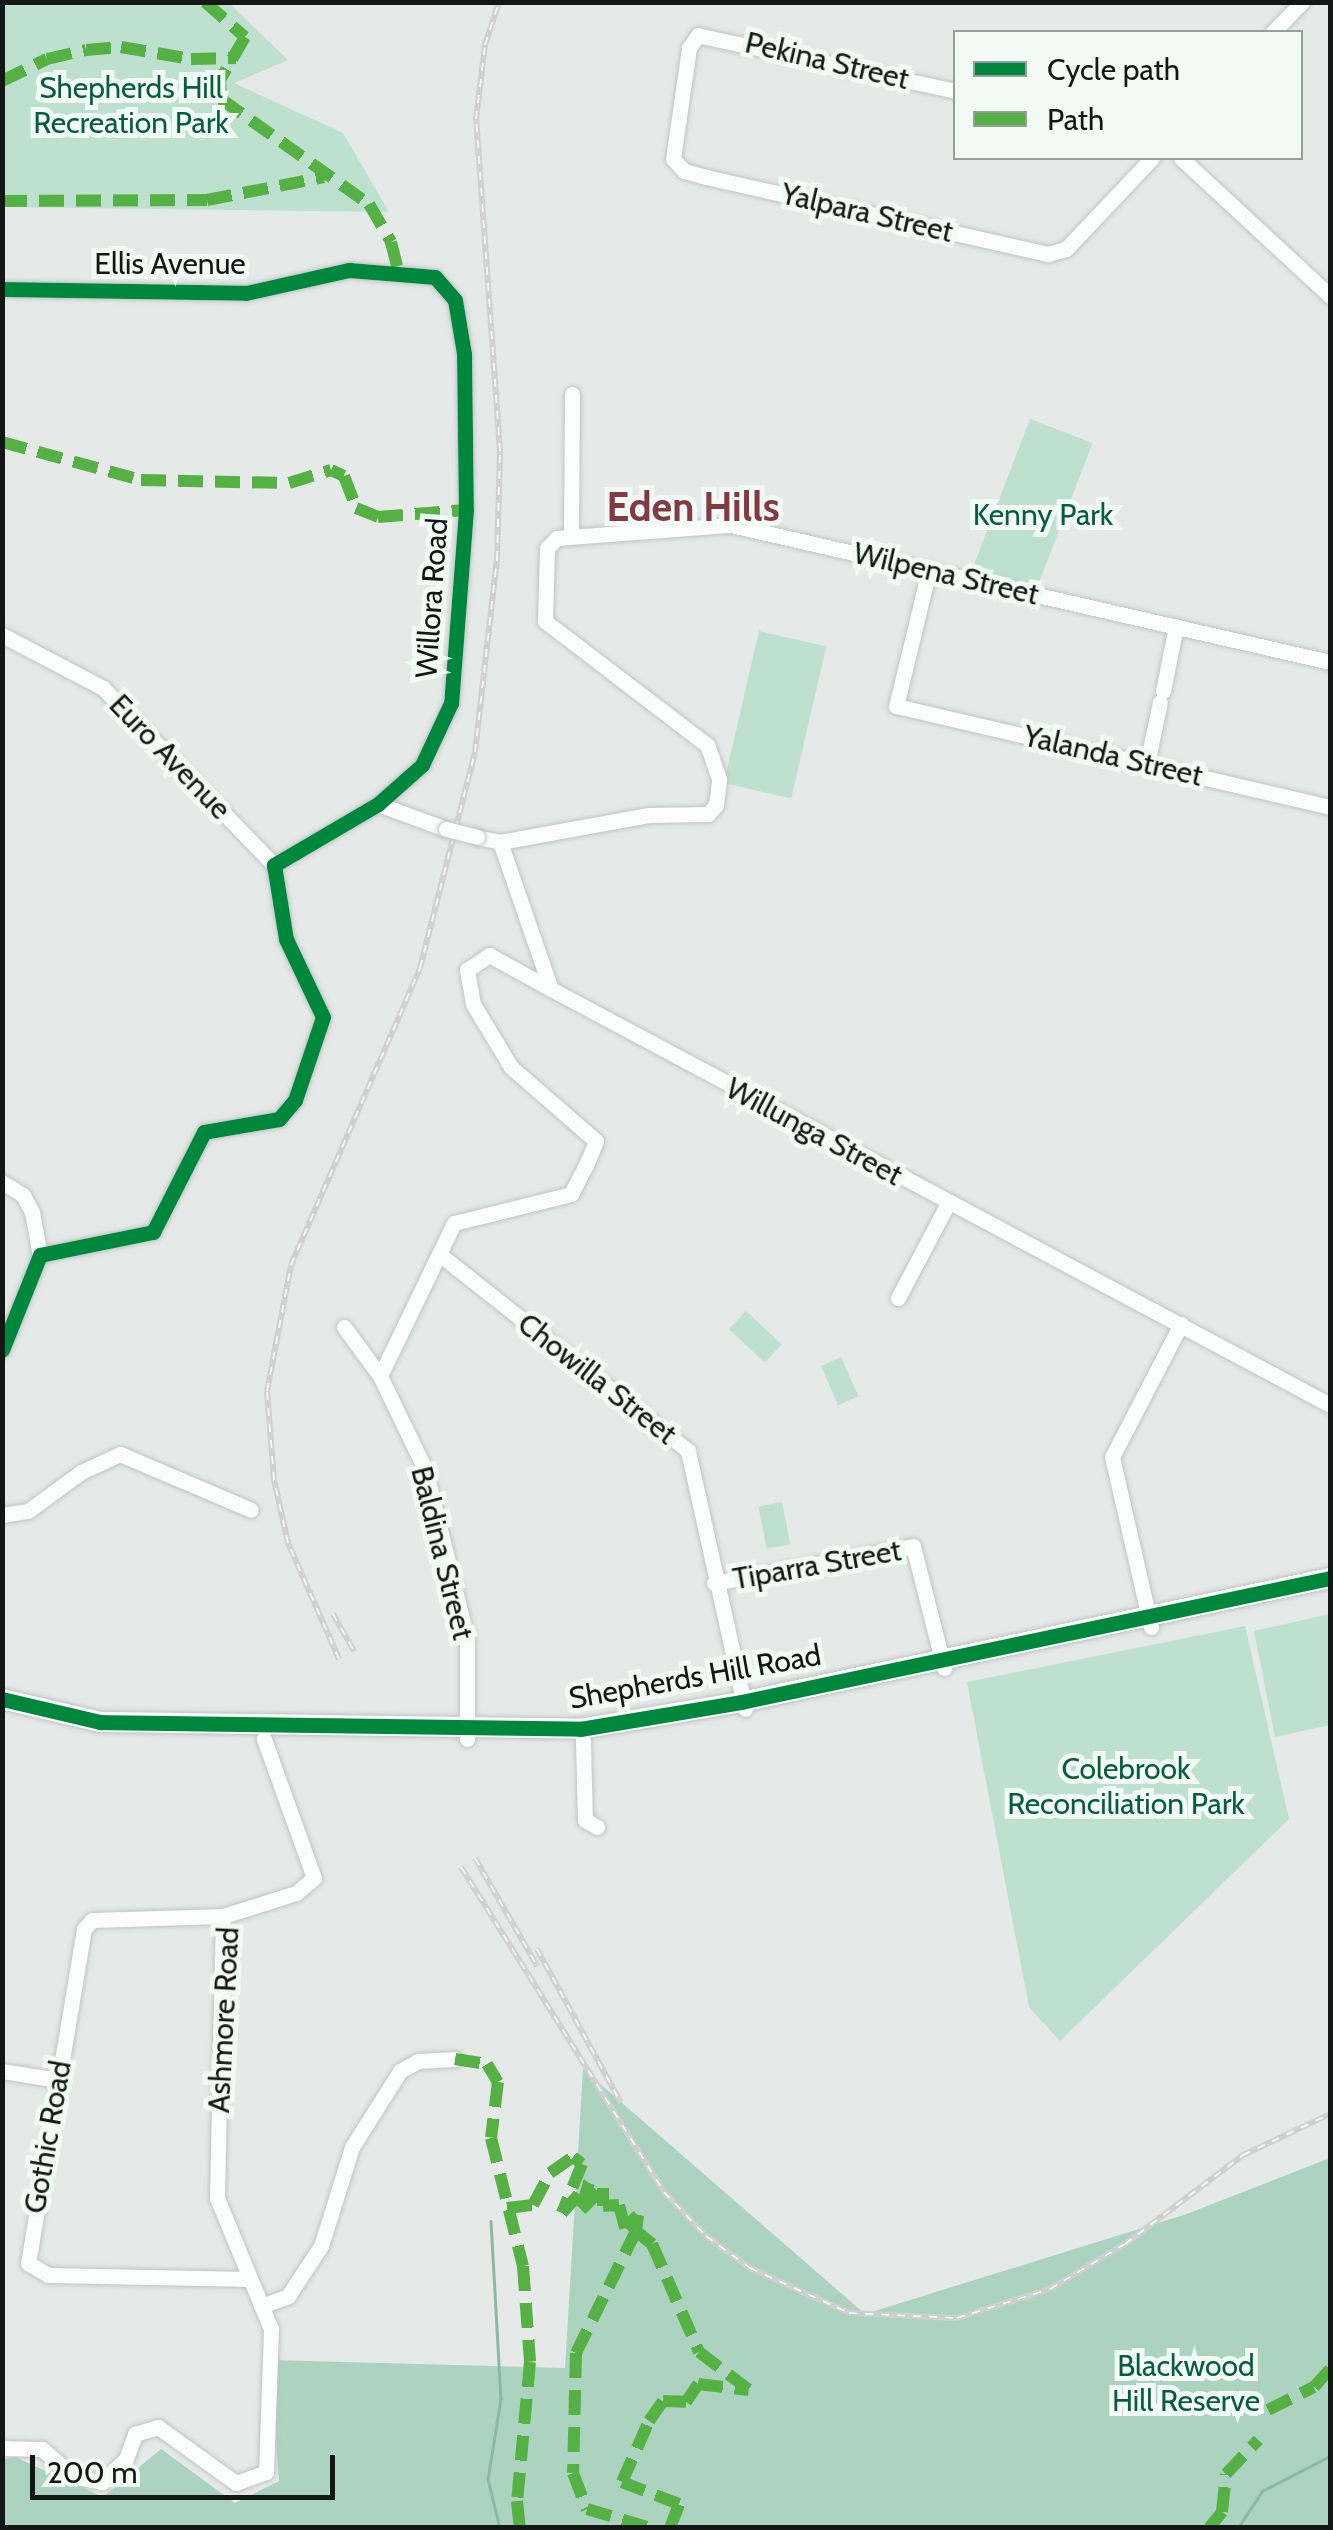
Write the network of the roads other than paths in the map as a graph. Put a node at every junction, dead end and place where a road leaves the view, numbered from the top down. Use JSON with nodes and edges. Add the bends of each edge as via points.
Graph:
{"nodes":[{"id":1,"x":1302,"y":2,"type":"edge"},
{"id":2,"x":1275,"y":30,"type":"edge"},
{"id":3,"x":953,"y":90,"type":"edge"},
{"id":4,"x":674,"y":160,"type":"joint"},
{"id":5,"x":1150,"y":160,"type":"edge"},
{"id":6,"x":1183,"y":160,"type":"edge"},
{"id":7,"x":449,"y":288,"type":"joint"},
{"id":8,"x":2,"y":289,"type":"edge"},
{"id":9,"x":1330,"y":296,"type":"edge"},
{"id":10,"x":572,"y":394,"type":"dead end"},
{"id":11,"x":564,"y":537,"type":"junction"},
{"id":12,"x":928,"y":570,"type":"junction"},
{"id":13,"x":1176,"y":626,"type":"junction"},
{"id":14,"x":2,"y":636,"type":"edge"},
{"id":15,"x":1330,"y":662,"type":"edge"},
{"id":16,"x":1147,"y":764,"type":"junction"},
{"id":17,"x":378,"y":804,"type":"junction"},
{"id":18,"x":1330,"y":807,"type":"edge"},
{"id":19,"x":500,"y":842,"type":"junction"},
{"id":20,"x":274,"y":865,"type":"junction"},
{"id":21,"x":551,"y":989,"type":"junction"},
{"id":22,"x":2,"y":1182,"type":"edge"},
{"id":23,"x":948,"y":1203,"type":"junction"},
{"id":24,"x":439,"y":1254,"type":"junction"},
{"id":25,"x":40,"y":1256,"type":"junction"},
{"id":26,"x":898,"y":1298,"type":"dead end"},
{"id":27,"x":1181,"y":1324,"type":"junction"},
{"id":28,"x":344,"y":1327,"type":"dead end"},
{"id":29,"x":2,"y":1350,"type":"edge"},
{"id":30,"x":380,"y":1376,"type":"junction"},
{"id":31,"x":1330,"y":1405,"type":"edge"},
{"id":32,"x":251,"y":1510,"type":"dead end"},
{"id":33,"x":2,"y":1515,"type":"edge"},
{"id":34,"x":1330,"y":1578,"type":"edge"},
{"id":35,"x":714,"y":1584,"type":"junction"},
{"id":36,"x":1330,"y":1590,"type":"edge"},
{"id":37,"x":1150,"y":1622,"type":"junction"},
{"id":38,"x":942,"y":1662,"type":"junction"},
{"id":39,"x":2,"y":1698,"type":"edge"},
{"id":40,"x":744,"y":1706,"type":"junction"},
{"id":41,"x":2,"y":1710,"type":"edge"},
{"id":42,"x":467,"y":1734,"type":"junction"},
{"id":43,"x":264,"y":1738,"type":"junction"},
{"id":44,"x":582,"y":1740,"type":"junction"},
{"id":45,"x":596,"y":1827,"type":"dead end"},
{"id":46,"x":223,"y":1916,"type":"junction"},
{"id":47,"x":455,"y":2060,"type":"dead end"},
{"id":48,"x":2,"y":2072,"type":"edge"},
{"id":49,"x":58,"y":2080,"type":"junction"},
{"id":50,"x":250,"y":2279,"type":"junction"},
{"id":51,"x":262,"y":2306,"type":"junction"},
{"id":52,"x":2,"y":2448,"type":"edge"}],
"edges":[{"from":1,"to":2,"type":"street"},
{"from":3,"to":4,"type":"street","name":"Pekina Street","via":[[698,36],[690,48]]},
{"from":4,"to":5,"type":"street","name":"Yalpara Street","via":[[684,171],[1048,254],[1066,250]]},
{"from":6,"to":9,"type":"street"},
{"from":7,"to":8,"type":"street","name":"Ellis Avenue","via":[[420,271],[349,270],[246,294]]},
{"from":7,"to":17,"type":"street","name":"Willora Road","via":[[464,354],[464,588],[455,678],[451,703],[422,765]]},
{"from":10,"to":11,"type":"street"},
{"from":11,"to":12,"type":"street","name":"Wilpena Street","via":[[719,524]]},
{"from":11,"to":19,"type":"street","via":[[547,548],[545,621],[708,746],[719,779],[716,804],[708,814],[649,815]]},
{"from":12,"to":13,"type":"street","name":"Wilpena Street"},
{"from":12,"to":16,"type":"street","name":"Yalanda Street","via":[[896,706]]},
{"from":13,"to":15,"type":"street","name":"Wilpena Street"},
{"from":13,"to":16,"type":"street"},
{"from":14,"to":20,"type":"street","name":"Euro Avenue","via":[[103,688]]},
{"from":16,"to":18,"type":"street","name":"Yalanda Street"},
{"from":17,"to":19,"type":"street","bridge":true},
{"from":17,"to":20,"type":"street","name":"Willora Road"},
{"from":19,"to":21,"type":"street"},
{"from":20,"to":25,"type":"street","via":[[286,939],[323,1017],[295,1100],[280,1119],[204,1132],[153,1232]]},
{"from":21,"to":23,"type":"street","name":"Willunga Street"},
{"from":21,"to":24,"type":"street","name":"Willunga Street","via":[[489,955],[468,970],[473,1004],[512,1067],[596,1141],[586,1165],[570,1194],[462,1219]]},
{"from":22,"to":25,"type":"street","via":[[23,1195],[32,1212]]},
{"from":23,"to":26,"type":"street"},
{"from":23,"to":27,"type":"street","name":"Willunga Street"},
{"from":24,"to":30,"type":"street"},
{"from":24,"to":35,"type":"street","name":"Chowilla Street","via":[[688,1451]]},
{"from":25,"to":29,"type":"street"},
{"from":27,"to":31,"type":"street","name":"Willunga Street"},
{"from":27,"to":37,"type":"street","via":[[1112,1458]]},
{"from":28,"to":30,"type":"street","name":"Baldina Street"},
{"from":30,"to":42,"type":"street","name":"Baldina Street","via":[[425,1470],[467,1639]]},
{"from":32,"to":33,"type":"street","via":[[120,1454],[81,1472],[28,1512]]},
{"from":34,"to":37,"type":"main road","name":"Shepherds Hill Road"},
{"from":35,"to":38,"type":"street","name":"Tiparra Street","via":[[913,1546]]},
{"from":35,"to":40,"type":"street","name":"Chowilla Street"},
{"from":36,"to":37,"type":"main road","name":"Shepherds Hill Road"},
{"from":37,"to":38,"type":"main road","name":"Shepherds Hill Road"},
{"from":38,"to":40,"type":"main road","name":"Shepherds Hill Road"},
{"from":39,"to":42,"type":"main road","name":"Shepherds Hill Road","via":[[100,1722]]},
{"from":40,"to":42,"type":"main road","name":"Shepherds Hill Road","via":[[580,1729]]},
{"from":40,"to":44,"type":"main road","name":"Shepherds Hill Road"},
{"from":41,"to":43,"type":"main road","name":"Shepherds Hill Road","via":[[54,1727]]},
{"from":42,"to":43,"type":"main road","name":"Shepherds Hill Road"},
{"from":42,"to":44,"type":"main road","name":"Shepherds Hill Road"},
{"from":43,"to":46,"type":"street","name":"Ashmore Road","via":[[314,1878],[296,1894]]},
{"from":44,"to":45,"type":"street","via":[[585,1820]]},
{"from":46,"to":49,"type":"street","name":"Gothic Road","via":[[92,1920],[84,1929]]},
{"from":46,"to":50,"type":"street","name":"Ashmore Road","via":[[217,2198]]},
{"from":47,"to":51,"type":"street","via":[[418,2062],[400,2071],[352,2147],[322,2246],[288,2296]]},
{"from":48,"to":49,"type":"street"},
{"from":49,"to":50,"type":"street","name":"Gothic Road","via":[[31,2269],[48,2275]]},
{"from":50,"to":51,"type":"street","name":"Ashmore Road"},
{"from":51,"to":52,"type":"street","name":"Ashmore Road","via":[[271,2329],[270,2459],[266,2472],[249,2482],[225,2478],[158,2427],[135,2434],[126,2460],[102,2482],[72,2476],[42,2449]]}]}
